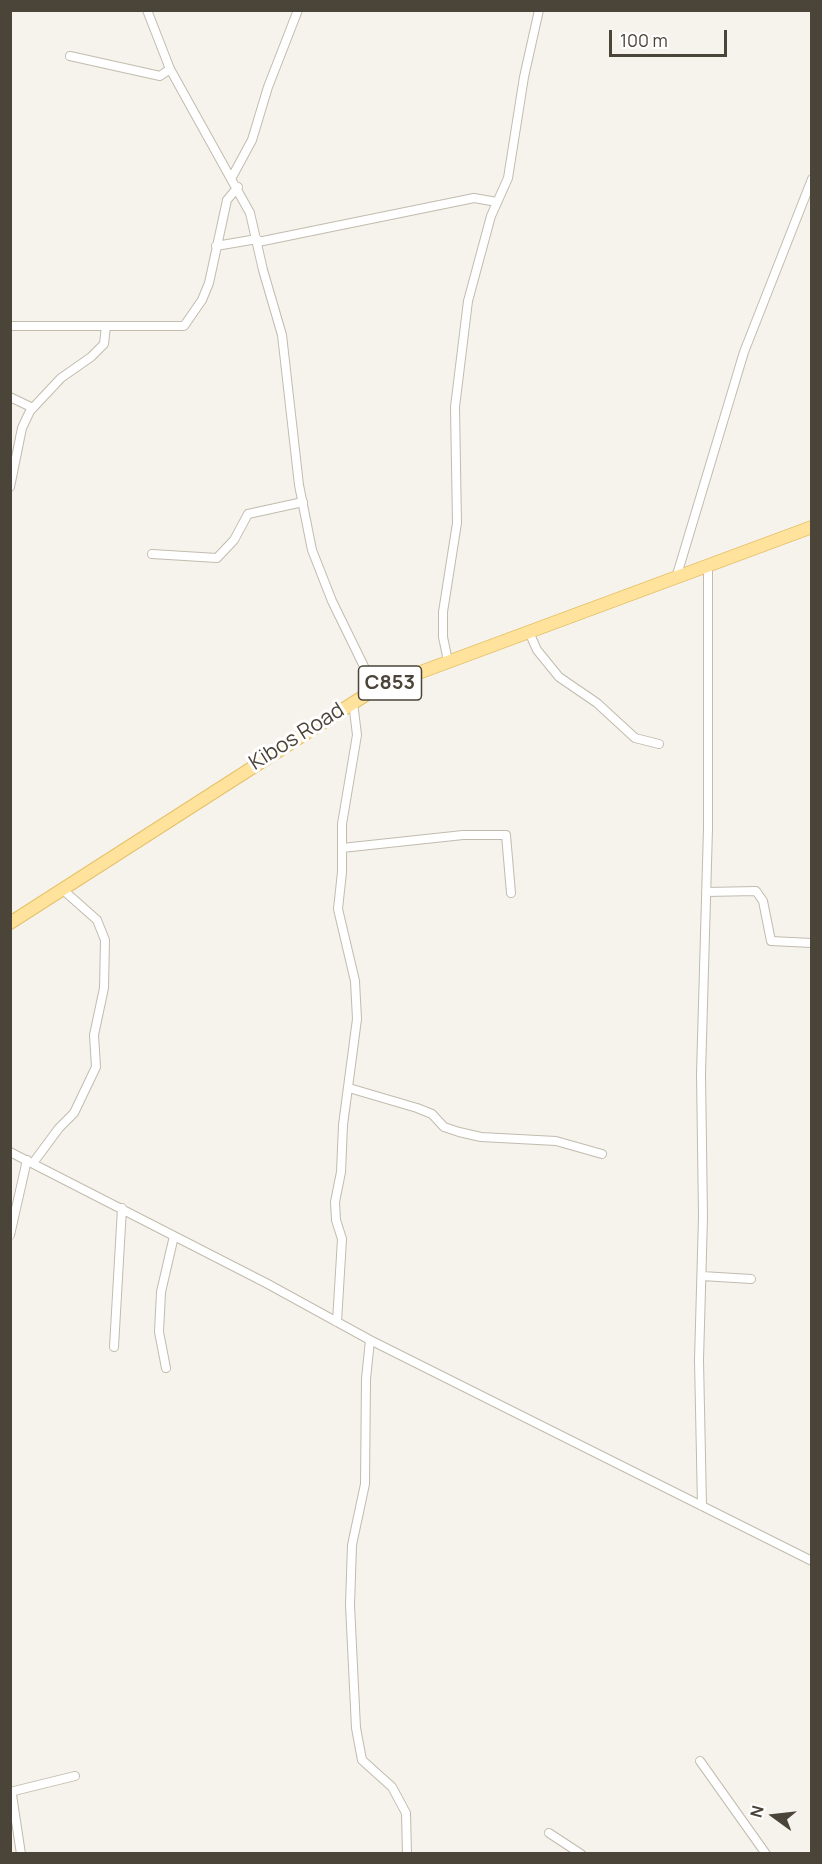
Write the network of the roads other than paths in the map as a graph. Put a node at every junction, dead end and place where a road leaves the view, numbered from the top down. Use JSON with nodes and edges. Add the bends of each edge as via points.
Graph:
{"nodes":[{"id":1,"x":147,"y":10,"type":"edge"},
{"id":2,"x":298,"y":10,"type":"edge"},
{"id":3,"x":539,"y":10,"type":"edge"},
{"id":4,"x":70,"y":56,"type":"dead end"},
{"id":5,"x":171,"y":69,"type":"junction"},
{"id":6,"x":232,"y":177,"type":"junction"},
{"id":7,"x":812,"y":179,"type":"edge"},
{"id":8,"x":238,"y":187,"type":"junction"},
{"id":9,"x":497,"y":202,"type":"junction"},
{"id":10,"x":257,"y":240,"type":"junction"},
{"id":11,"x":216,"y":246,"type":"junction"},
{"id":12,"x":10,"y":326,"type":"edge"},
{"id":13,"x":106,"y":326,"type":"junction"},
{"id":14,"x":10,"y":397,"type":"edge"},
{"id":15,"x":33,"y":408,"type":"junction"},
{"id":16,"x":10,"y":487,"type":"edge"},
{"id":17,"x":303,"y":502,"type":"junction"},
{"id":18,"x":812,"y":527,"type":"edge"},
{"id":19,"x":152,"y":554,"type":"dead end"},
{"id":20,"x":708,"y":566,"type":"junction"},
{"id":21,"x":676,"y":578,"type":"junction"},
{"id":22,"x":529,"y":632,"type":"junction"},
{"id":23,"x":448,"y":661,"type":"junction"},
{"id":24,"x":375,"y":689,"type":"junction"},
{"id":25,"x":353,"y":702,"type":"junction"},
{"id":26,"x":659,"y":744,"type":"dead end"},
{"id":27,"x":342,"y":848,"type":"junction"},
{"id":28,"x":62,"y":889,"type":"junction"},
{"id":29,"x":706,"y":892,"type":"junction"},
{"id":30,"x":511,"y":893,"type":"dead end"},
{"id":31,"x":10,"y":923,"type":"edge"},
{"id":32,"x":812,"y":943,"type":"edge"},
{"id":33,"x":349,"y":1088,"type":"junction"},
{"id":34,"x":10,"y":1152,"type":"edge"},
{"id":35,"x":602,"y":1154,"type":"dead end"},
{"id":36,"x":30,"y":1162,"type":"junction"},
{"id":37,"x":122,"y":1209,"type":"junction"},
{"id":38,"x":10,"y":1235,"type":"edge"},
{"id":39,"x":174,"y":1236,"type":"junction"},
{"id":40,"x":702,"y":1276,"type":"junction"},
{"id":41,"x":751,"y":1280,"type":"dead end"},
{"id":42,"x":337,"y":1322,"type":"junction"},
{"id":43,"x":370,"y":1340,"type":"junction"},
{"id":44,"x":114,"y":1347,"type":"dead end"},
{"id":45,"x":166,"y":1368,"type":"dead end"},
{"id":46,"x":702,"y":1506,"type":"junction"},
{"id":47,"x":811,"y":1560,"type":"edge"},
{"id":48,"x":700,"y":1761,"type":"dead end"},
{"id":49,"x":75,"y":1776,"type":"dead end"},
{"id":50,"x":549,"y":1833,"type":"dead end"},
{"id":51,"x":21,"y":1854,"type":"edge"},
{"id":52,"x":406,"y":1854,"type":"edge"},
{"id":53,"x":581,"y":1854,"type":"edge"},
{"id":54,"x":766,"y":1854,"type":"edge"}],
"edges":[{"from":1,"to":5,"type":"street"},
{"from":2,"to":6,"type":"street","via":[[252,140]]},
{"from":3,"to":9,"type":"street","via":[[513,158]]},
{"from":4,"to":5,"type":"street","via":[[160,76]]},
{"from":5,"to":6,"type":"street"},
{"from":6,"to":8,"type":"street"},
{"from":7,"to":21,"type":"street","via":[[744,352]]},
{"from":8,"to":10,"type":"street"},
{"from":8,"to":11,"type":"street","via":[[227,200]]},
{"from":9,"to":10,"type":"street","via":[[474,198]]},
{"from":9,"to":23,"type":"street","via":[[468,301],[460,353],[455,407],[457,523],[443,612]]},
{"from":10,"to":11,"type":"street"},
{"from":10,"to":17,"type":"street","via":[[282,335]]},
{"from":11,"to":13,"type":"street","via":[[209,283],[184,326]]},
{"from":12,"to":13,"type":"street"},
{"from":13,"to":15,"type":"street","via":[[104,344],[61,378]]},
{"from":14,"to":15,"type":"street"},
{"from":15,"to":16,"type":"street","via":[[22,429]]},
{"from":17,"to":19,"type":"street","via":[[248,514],[234,540],[217,558]]},
{"from":17,"to":24,"type":"street","via":[[320,572]]},
{"from":18,"to":20,"type":"main road","name":"Kibos Road","number":"C853"},
{"from":20,"to":21,"type":"main road","name":"Kibos Road","number":"C853"},
{"from":20,"to":29,"type":"street"},
{"from":21,"to":22,"type":"main road","name":"Kibos Road","number":"C853"},
{"from":22,"to":23,"type":"main road","name":"Kibos Road","number":"C853"},
{"from":22,"to":26,"type":"street","via":[[537,650],[559,677],[597,703],[635,738]]},
{"from":23,"to":24,"type":"main road","name":"Kibos Road","number":"C853"},
{"from":24,"to":25,"type":"main road","name":"Kibos Road","number":"C853"},
{"from":25,"to":27,"type":"street","via":[[357,735],[342,824]]},
{"from":25,"to":28,"type":"main road","name":"Kibos Road","number":"C853"},
{"from":27,"to":30,"type":"street","via":[[463,835],[506,835]]},
{"from":27,"to":33,"type":"street","via":[[338,909],[358,998]]},
{"from":28,"to":31,"type":"main road","name":"Kibos Road","number":"C853"},
{"from":28,"to":36,"type":"street","via":[[97,920],[105,940],[104,988],[94,1035],[96,1067],[74,1113]]},
{"from":29,"to":32,"type":"street","via":[[756,891],[763,901],[771,941]]},
{"from":29,"to":40,"type":"street","via":[[701,1074]]},
{"from":33,"to":35,"type":"street","via":[[417,1108],[432,1114],[444,1127],[459,1132],[556,1141]]},
{"from":33,"to":42,"type":"street","via":[[335,1202],[342,1239]]},
{"from":34,"to":36,"type":"street"},
{"from":36,"to":37,"type":"street"},
{"from":36,"to":38,"type":"street"},
{"from":37,"to":39,"type":"street"},
{"from":37,"to":44,"type":"street"},
{"from":39,"to":42,"type":"street"},
{"from":39,"to":45,"type":"street","via":[[162,1292],[159,1332]]},
{"from":40,"to":41,"type":"street"},
{"from":40,"to":46,"type":"street"},
{"from":42,"to":43,"type":"street"},
{"from":43,"to":46,"type":"street"},
{"from":43,"to":52,"type":"street","via":[[365,1484],[352,1545],[350,1605],[357,1746],[362,1760],[387,1781],[402,1803],[406,1813]]},
{"from":46,"to":47,"type":"street"},
{"from":48,"to":54,"type":"street"},
{"from":49,"to":51,"type":"street","via":[[14,1791]]},
{"from":50,"to":53,"type":"street"}]}
